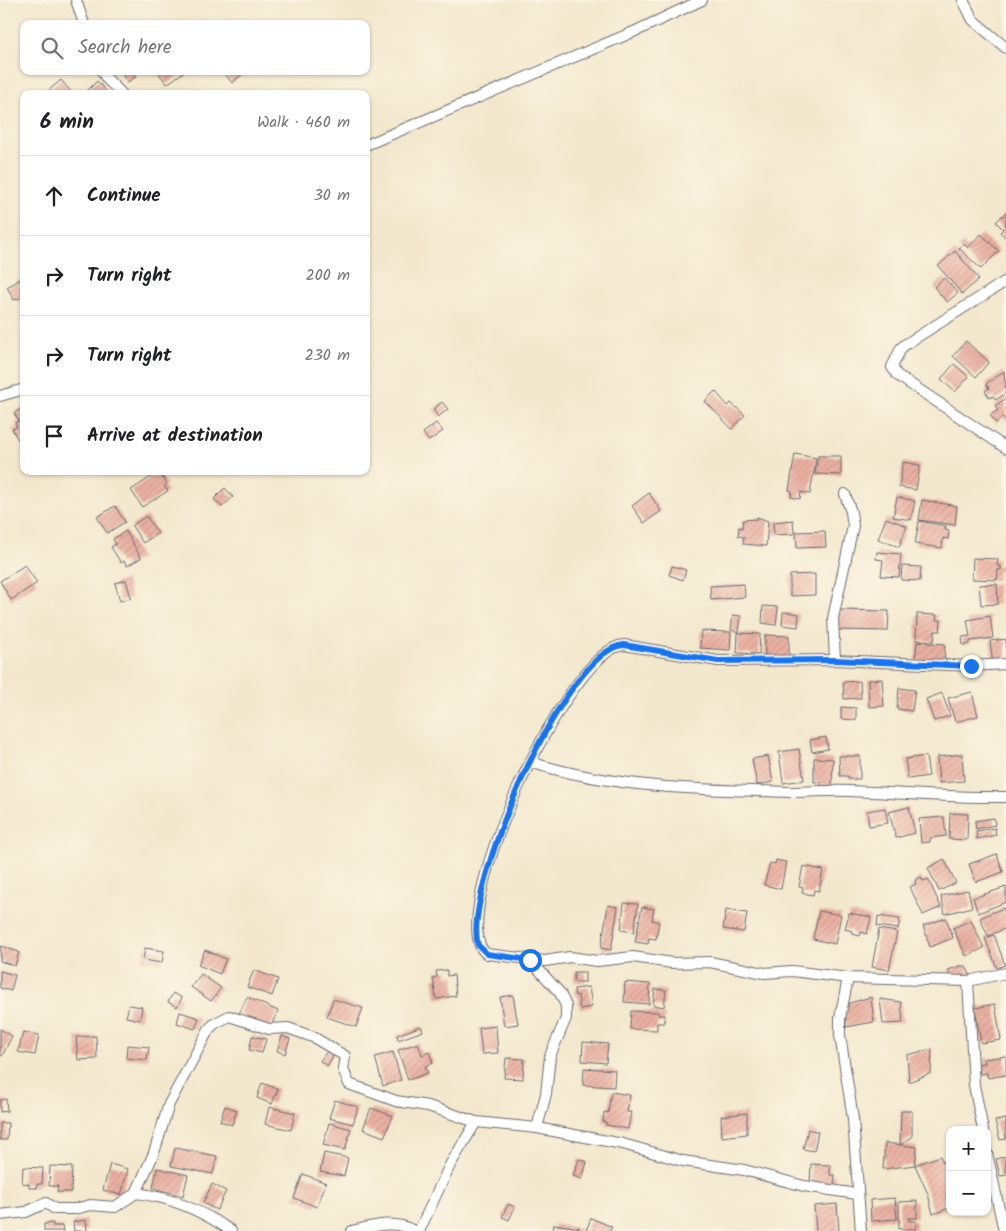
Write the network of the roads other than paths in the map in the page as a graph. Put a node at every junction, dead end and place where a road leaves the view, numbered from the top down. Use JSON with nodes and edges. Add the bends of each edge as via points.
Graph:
{"nodes":[{"id":1,"x":76,"y":0,"type":"edge"},
{"id":2,"x":702,"y":0,"type":"edge"},
{"id":3,"x":964,"y":0,"type":"edge"},
{"id":4,"x":83,"y":20,"type":"edge"},
{"id":5,"x":1006,"y":48,"type":"edge"},
{"id":6,"x":104,"y":75,"type":"edge"},
{"id":7,"x":118,"y":90,"type":"edge"},
{"id":8,"x":370,"y":143,"type":"edge"},
{"id":9,"x":1006,"y":281,"type":"edge"},
{"id":10,"x":20,"y":391,"type":"edge"},
{"id":11,"x":0,"y":396,"type":"edge"},
{"id":12,"x":1006,"y":448,"type":"edge"},
{"id":13,"x":845,"y":494,"type":"dead end"},
{"id":14,"x":835,"y":660,"type":"junction"},
{"id":15,"x":1006,"y":664,"type":"edge"},
{"id":16,"x":530,"y":762,"type":"junction"},
{"id":17,"x":1006,"y":796,"type":"edge"},
{"id":18,"x":530,"y":960,"type":"junction"},
{"id":19,"x":1006,"y":973,"type":"edge"},
{"id":20,"x":848,"y":978,"type":"junction"},
{"id":21,"x":968,"y":981,"type":"junction"},
{"id":22,"x":476,"y":1122,"type":"junction"},
{"id":23,"x":982,"y":1126,"type":"edge"},
{"id":24,"x":537,"y":1128,"type":"junction"},
{"id":25,"x":991,"y":1171,"type":"edge"},
{"id":26,"x":136,"y":1193,"type":"junction"},
{"id":27,"x":858,"y":1194,"type":"junction"},
{"id":28,"x":0,"y":1216,"type":"edge"},
{"id":29,"x":231,"y":1231,"type":"edge"},
{"id":30,"x":352,"y":1231,"type":"edge"},
{"id":31,"x":414,"y":1231,"type":"edge"},
{"id":32,"x":419,"y":1231,"type":"edge"},
{"id":33,"x":861,"y":1231,"type":"edge"},
{"id":34,"x":1004,"y":1231,"type":"edge"}],
"edges":[{"from":1,"to":4,"type":"street"},
{"from":2,"to":8,"type":"street"},
{"from":3,"to":5,"type":"street","via":[[973,20]]},
{"from":6,"to":7,"type":"street"},
{"from":9,"to":12,"type":"street","via":[[906,344],[892,367],[896,375]]},
{"from":10,"to":11,"type":"street"},
{"from":13,"to":14,"type":"street","via":[[853,526],[833,618]]},
{"from":14,"to":15,"type":"street","via":[[971,666]]},
{"from":14,"to":16,"type":"street","via":[[718,661],[617,646],[592,664],[552,721]]},
{"from":16,"to":17,"type":"street","via":[[575,775],[683,789],[851,790],[961,798]]},
{"from":16,"to":18,"type":"street","via":[[506,810],[492,850],[476,920],[476,938],[481,951],[487,954]]},
{"from":18,"to":20,"type":"street","via":[[570,957],[597,961],[633,957],[672,963],[710,962],[764,973],[792,970]]},
{"from":18,"to":24,"type":"street","via":[[560,993],[566,1006],[566,1018],[550,1056],[546,1094]]},
{"from":19,"to":21,"type":"street"},
{"from":20,"to":21,"type":"street"},
{"from":20,"to":27,"type":"street","via":[[840,1035],[853,1119]]},
{"from":21,"to":23,"type":"street","via":[[974,1086]]},
{"from":22,"to":24,"type":"street"},
{"from":22,"to":26,"type":"street","via":[[352,1086],[343,1069],[345,1056],[314,1038],[288,1028],[269,1029],[229,1016],[209,1029],[173,1096],[154,1153]]},
{"from":22,"to":32,"type":"street","via":[[450,1165]]},
{"from":24,"to":27,"type":"street","via":[[623,1144],[662,1156],[744,1170],[804,1186]]},
{"from":25,"to":34,"type":"street"},
{"from":26,"to":28,"type":"street","via":[[115,1207],[55,1209],[46,1203],[26,1212]]},
{"from":26,"to":29,"type":"street","via":[[199,1211]]},
{"from":27,"to":33,"type":"street"},
{"from":30,"to":31,"type":"street","via":[[391,1224]]}]}
